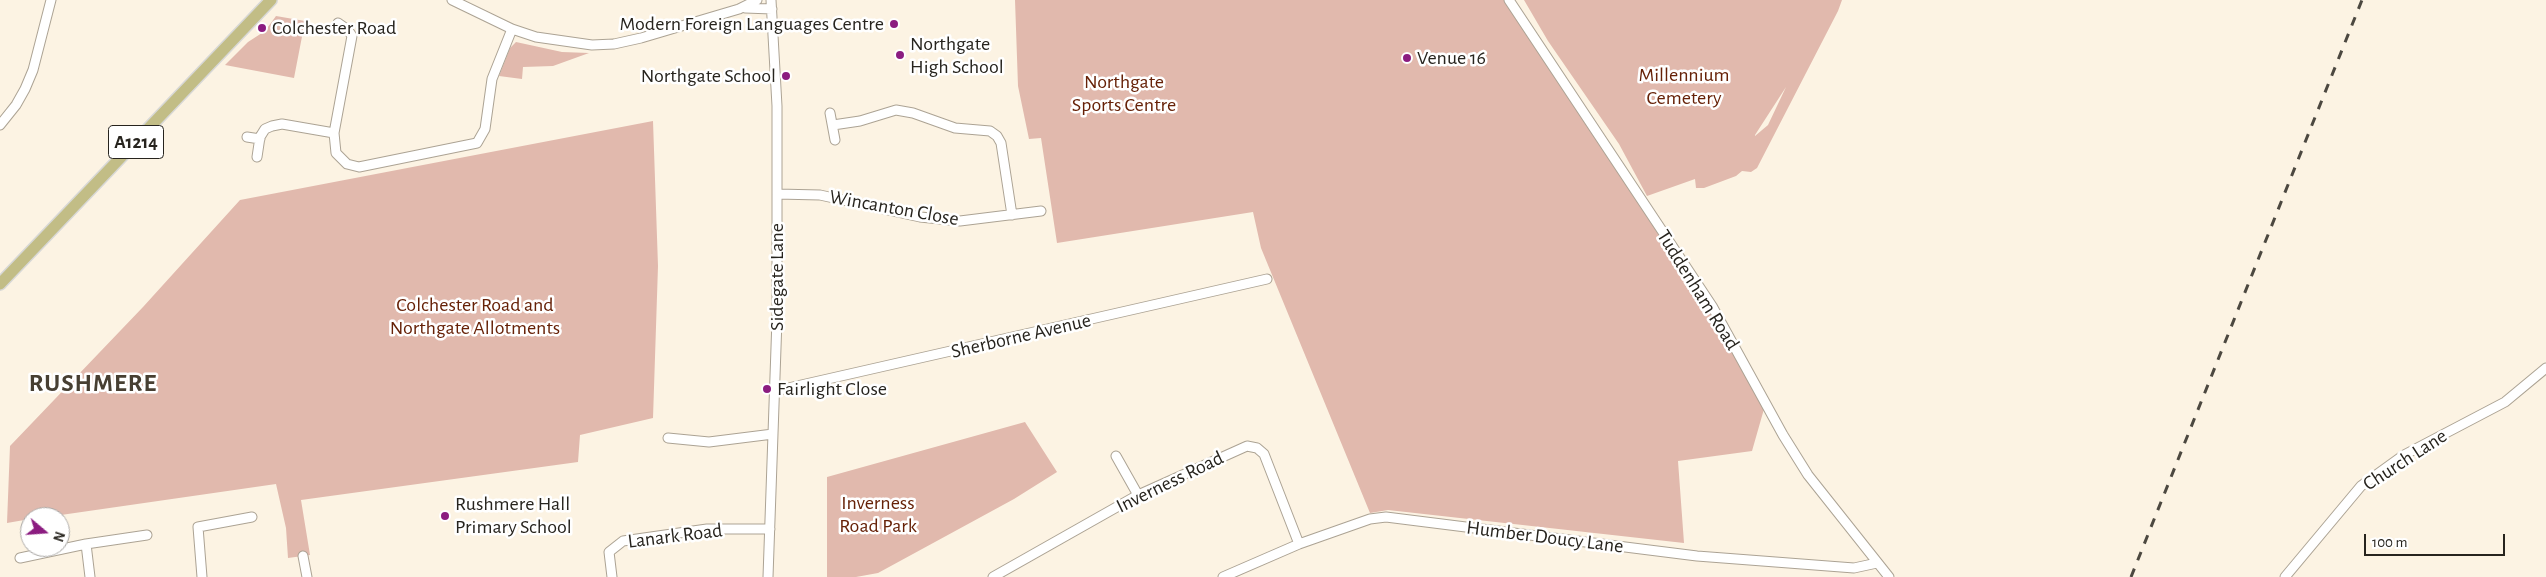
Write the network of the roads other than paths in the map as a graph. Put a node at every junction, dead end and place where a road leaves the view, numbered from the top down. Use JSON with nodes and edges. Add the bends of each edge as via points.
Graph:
{"nodes":[{"id":1,"x":51,"y":0,"type":"edge"},
{"id":2,"x":271,"y":0,"type":"edge"},
{"id":3,"x":452,"y":0,"type":"edge"},
{"id":4,"x":757,"y":0,"type":"edge"},
{"id":5,"x":1509,"y":0,"type":"edge"},
{"id":6,"x":772,"y":5,"type":"edge"},
{"id":7,"x":739,"y":9,"type":"junction"},
{"id":8,"x":338,"y":23,"type":"dead end"},
{"id":9,"x":512,"y":29,"type":"junction"},
{"id":10,"x":830,"y":113,"type":"dead end"},
{"id":11,"x":832,"y":125,"type":"junction"},
{"id":12,"x":0,"y":126,"type":"edge"},
{"id":13,"x":334,"y":133,"type":"junction"},
{"id":14,"x":247,"y":137,"type":"dead end"},
{"id":15,"x":260,"y":139,"type":"junction"},
{"id":16,"x":835,"y":140,"type":"dead end"},
{"id":17,"x":257,"y":157,"type":"dead end"},
{"id":18,"x":777,"y":194,"type":"junction"},
{"id":19,"x":1041,"y":210,"type":"dead end"},
{"id":20,"x":1012,"y":216,"type":"junction"},
{"id":21,"x":1267,"y":279,"type":"dead end"},
{"id":22,"x":0,"y":284,"type":"edge"},
{"id":23,"x":2546,"y":368,"type":"edge"},
{"id":24,"x":775,"y":391,"type":"junction"},
{"id":25,"x":774,"y":434,"type":"junction"},
{"id":26,"x":668,"y":438,"type":"dead end"},
{"id":27,"x":1116,"y":456,"type":"dead end"},
{"id":28,"x":1138,"y":495,"type":"junction"},
{"id":29,"x":252,"y":517,"type":"dead end"},
{"id":30,"x":770,"y":529,"type":"junction"},
{"id":31,"x":147,"y":535,"type":"dead end"},
{"id":32,"x":86,"y":544,"type":"junction"},
{"id":33,"x":1299,"y":544,"type":"junction"},
{"id":34,"x":303,"y":556,"type":"dead end"},
{"id":35,"x":20,"y":558,"type":"dead end"},
{"id":36,"x":1877,"y":563,"type":"junction"},
{"id":37,"x":90,"y":577,"type":"edge"},
{"id":38,"x":202,"y":577,"type":"edge"},
{"id":39,"x":307,"y":577,"type":"edge"},
{"id":40,"x":612,"y":577,"type":"edge"},
{"id":41,"x":768,"y":577,"type":"edge"},
{"id":42,"x":994,"y":577,"type":"edge"},
{"id":43,"x":1223,"y":577,"type":"edge"},
{"id":44,"x":1889,"y":577,"type":"edge"},
{"id":45,"x":2285,"y":577,"type":"edge"}],
"edges":[{"from":1,"to":12,"type":"street","via":[[30,77],[16,105]]},
{"from":2,"to":22,"type":"main road","number":"A1214"},
{"from":3,"to":9,"type":"street","name":"Sidegate Lane"},
{"from":4,"to":7,"type":"street","name":"Sidegate Lane"},
{"from":5,"to":36,"type":"street","name":"Tuddenham Road","via":[[1712,306],[1808,475]]},
{"from":6,"to":7,"type":"street","name":"Sidegate Lane"},
{"from":6,"to":18,"type":"street","name":"Sidegate Lane"},
{"from":7,"to":9,"type":"street","name":"Sidegate Lane","via":[[614,44],[557,42]]},
{"from":8,"to":13,"type":"street","via":[[352,36]]},
{"from":9,"to":13,"type":"street","via":[[492,79],[485,129],[471,146],[359,167],[347,164],[336,153]]},
{"from":10,"to":11,"type":"street"},
{"from":11,"to":16,"type":"street"},
{"from":11,"to":20,"type":"street","via":[[896,110],[955,128],[990,131],[1000,143]]},
{"from":13,"to":15,"type":"street","via":[[282,124],[265,129]]},
{"from":14,"to":15,"type":"street"},
{"from":15,"to":17,"type":"street"},
{"from":18,"to":20,"type":"street","name":"Wincanton Close","via":[[820,195],[949,221]]},
{"from":18,"to":24,"type":"street","name":"Sidegate Lane"},
{"from":19,"to":20,"type":"street","name":"Wincanton Close"},
{"from":21,"to":24,"type":"street","name":"Sherborne Avenue"},
{"from":23,"to":45,"type":"street","name":"Church Lane","via":[[2505,402],[2404,455],[2360,486]]},
{"from":24,"to":25,"type":"street","name":"Sidegate Lane"},
{"from":25,"to":26,"type":"street","via":[[709,442]]},
{"from":25,"to":30,"type":"street","name":"Sidegate Lane"},
{"from":27,"to":28,"type":"street"},
{"from":28,"to":33,"type":"street","name":"Inverness Road","via":[[1247,446],[1257,448],[1264,454]]},
{"from":28,"to":42,"type":"street","name":"Inverness Road"},
{"from":29,"to":38,"type":"street","via":[[198,527]]},
{"from":30,"to":40,"type":"street","name":"Lanark Road","via":[[707,529],[622,541],[610,552]]},
{"from":30,"to":41,"type":"street","name":"Sidegate Lane"},
{"from":31,"to":32,"type":"street"},
{"from":32,"to":35,"type":"street"},
{"from":32,"to":37,"type":"street"},
{"from":33,"to":36,"type":"street","name":"Humber Doucy Lane","via":[[1370,519],[1386,517],[1698,556],[1854,568]]},
{"from":33,"to":43,"type":"street","name":"Humber Doucy Lane"},
{"from":34,"to":39,"type":"street"},
{"from":36,"to":44,"type":"street","name":"Tuddenham Road"}]}
